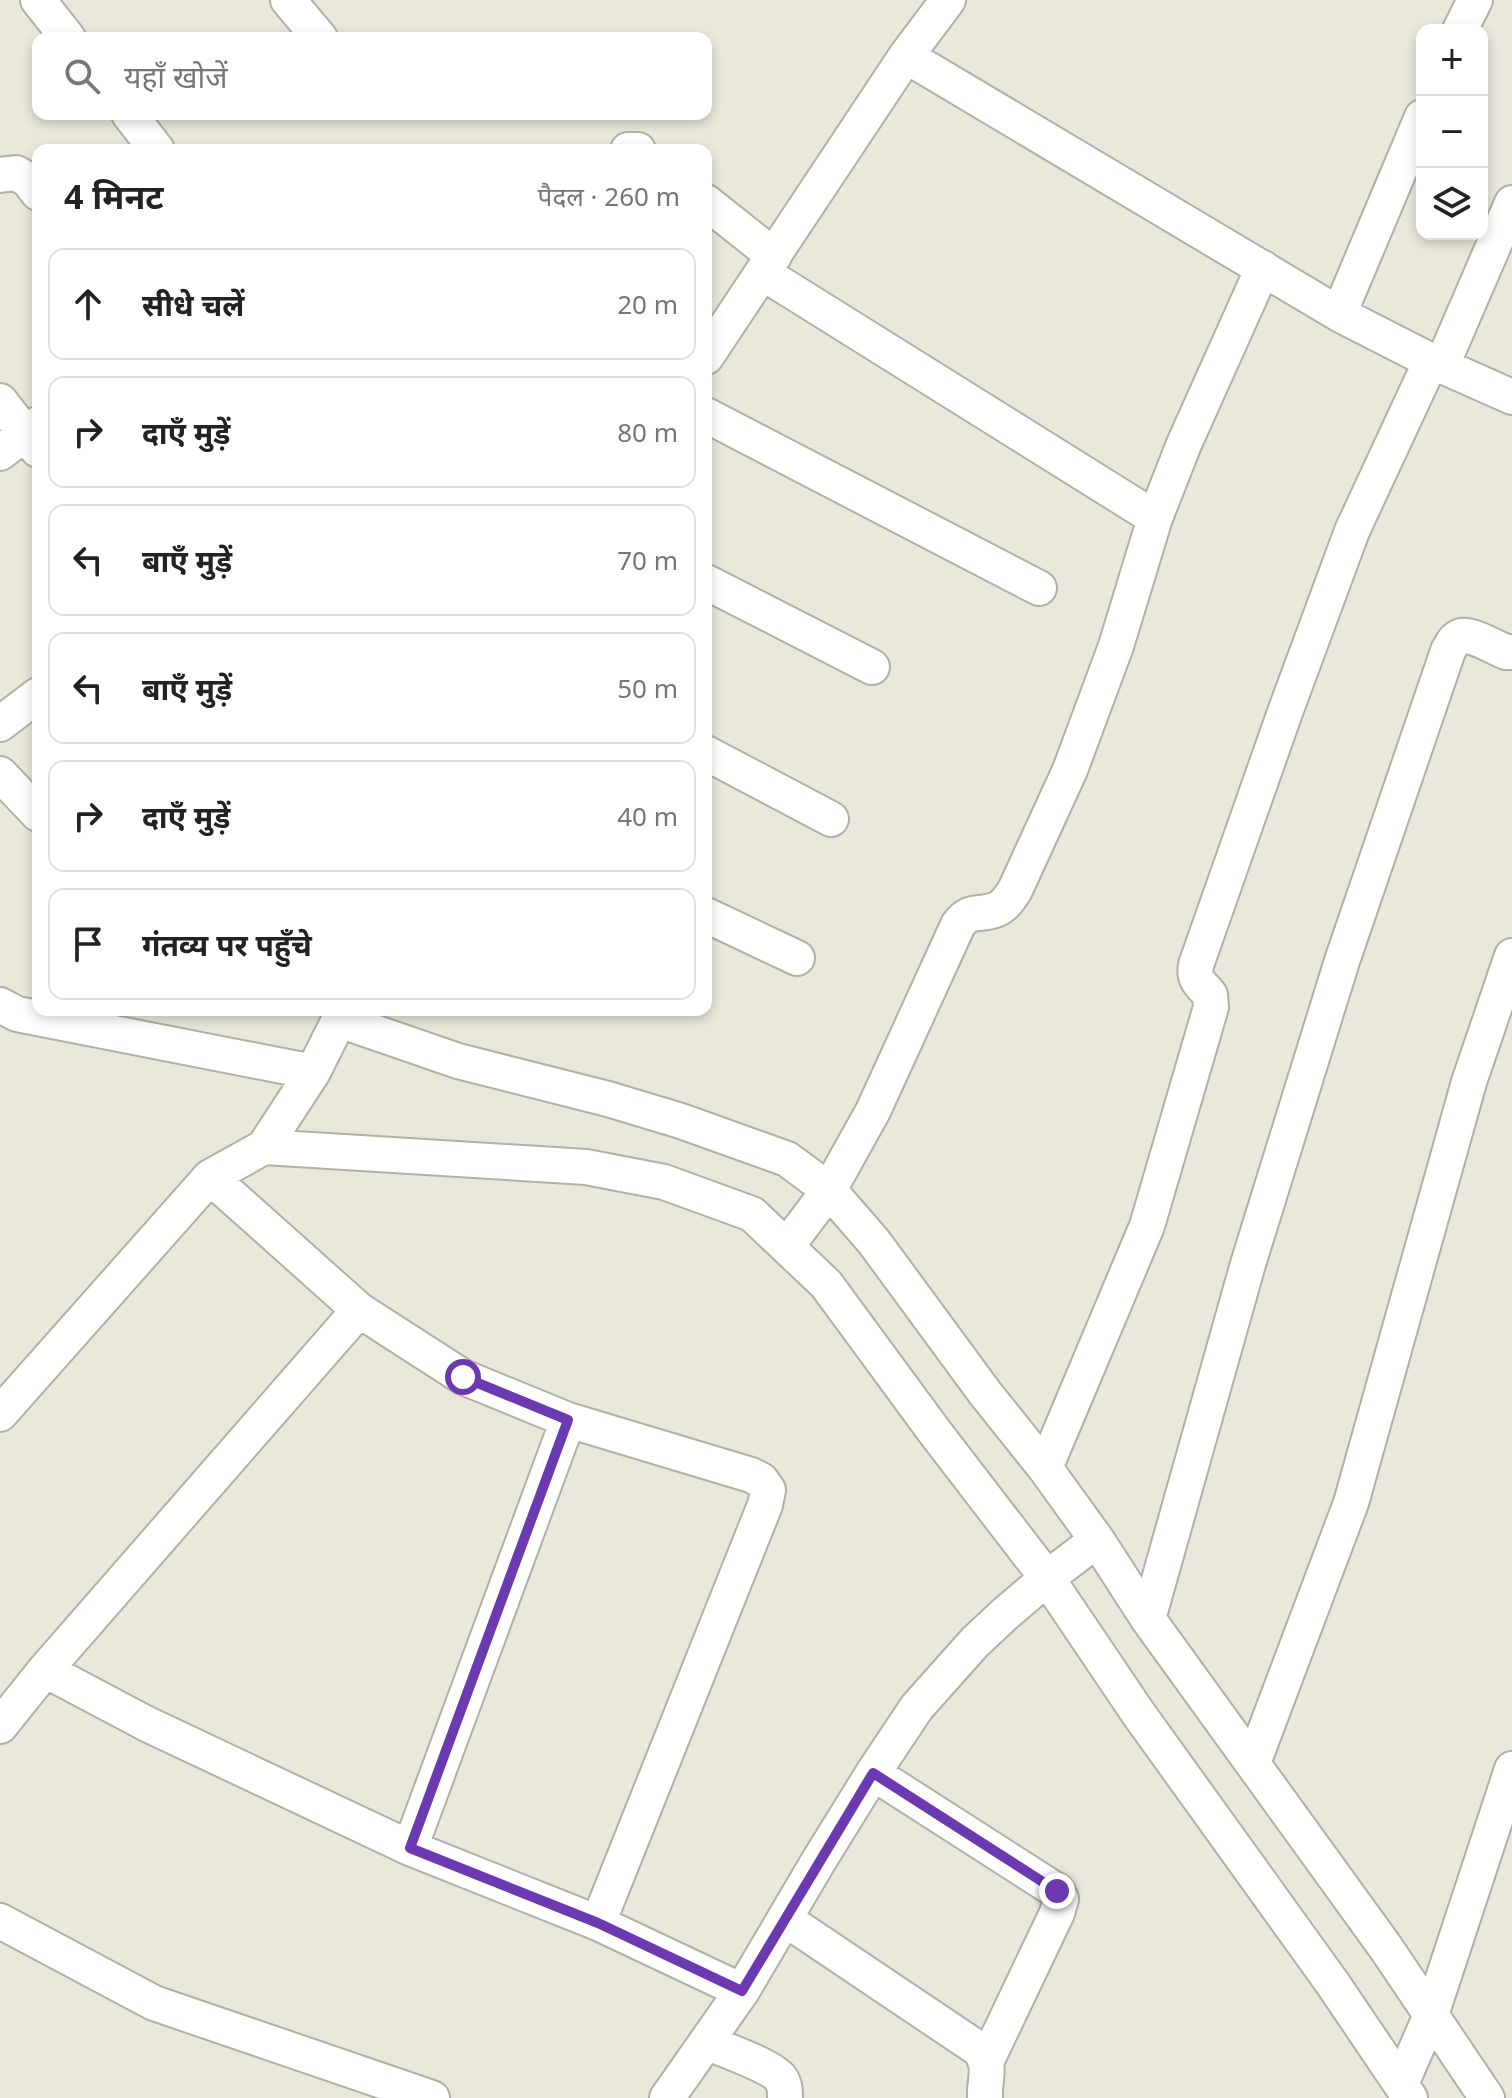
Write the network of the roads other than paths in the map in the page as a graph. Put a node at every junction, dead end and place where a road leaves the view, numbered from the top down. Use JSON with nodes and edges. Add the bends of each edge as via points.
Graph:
{"nodes":[{"id":1,"x":38,"y":0,"type":"edge"},
{"id":2,"x":288,"y":0,"type":"edge"},
{"id":3,"x":948,"y":0,"type":"edge"},
{"id":4,"x":1475,"y":0,"type":"edge"},
{"id":5,"x":1463,"y":24,"type":"edge"},
{"id":6,"x":63,"y":32,"type":"edge"},
{"id":7,"x":315,"y":32,"type":"edge"},
{"id":8,"x":906,"y":56,"type":"junction"},
{"id":9,"x":134,"y":120,"type":"edge"},
{"id":10,"x":1416,"y":131,"type":"edge"},
{"id":11,"x":152,"y":144,"type":"edge"},
{"id":12,"x":0,"y":175,"type":"edge"},
{"id":13,"x":32,"y":185,"type":"edge"},
{"id":14,"x":1512,"y":203,"type":"edge"},
{"id":15,"x":712,"y":208,"type":"edge"},
{"id":16,"x":768,"y":265,"type":"junction"},
{"id":17,"x":1263,"y":268,"type":"junction"},
{"id":18,"x":1339,"y":314,"type":"junction"},
{"id":19,"x":712,"y":348,"type":"edge"},
{"id":20,"x":1437,"y":363,"type":"junction"},
{"id":21,"x":1512,"y":397,"type":"edge"},
{"id":22,"x":0,"y":401,"type":"edge"},
{"id":23,"x":712,"y":418,"type":"edge"},
{"id":24,"x":25,"y":440,"type":"edge"},
{"id":25,"x":1155,"y":518,"type":"junction"},
{"id":26,"x":712,"y":585,"type":"edge"},
{"id":27,"x":1039,"y":588,"type":"dead end"},
{"id":28,"x":1512,"y":652,"type":"edge"},
{"id":29,"x":872,"y":667,"type":"dead end"},
{"id":30,"x":32,"y":700,"type":"edge"},
{"id":31,"x":0,"y":724,"type":"edge"},
{"id":32,"x":712,"y":756,"type":"edge"},
{"id":33,"x":0,"y":774,"type":"edge"},
{"id":34,"x":32,"y":808,"type":"edge"},
{"id":35,"x":831,"y":819,"type":"dead end"},
{"id":36,"x":712,"y":918,"type":"edge"},
{"id":37,"x":1512,"y":956,"type":"edge"},
{"id":38,"x":797,"y":958,"type":"dead end"},
{"id":39,"x":6,"y":1016,"type":"edge"},
{"id":40,"x":341,"y":1016,"type":"edge"},
{"id":41,"x":345,"y":1016,"type":"edge"},
{"id":42,"x":313,"y":1072,"type":"junction"},
{"id":43,"x":264,"y":1147,"type":"junction"},
{"id":44,"x":210,"y":1177,"type":"junction"},
{"id":45,"x":829,"y":1190,"type":"junction"},
{"id":46,"x":787,"y":1246,"type":"junction"},
{"id":47,"x":359,"y":1310,"type":"junction"},
{"id":48,"x":0,"y":1414,"type":"edge"},
{"id":49,"x":568,"y":1420,"type":"junction"},
{"id":50,"x":1045,"y":1468,"type":"junction"},
{"id":51,"x":1097,"y":1540,"type":"junction"},
{"id":52,"x":1047,"y":1578,"type":"junction"},
{"id":53,"x":1148,"y":1619,"type":"junction"},
{"id":54,"x":45,"y":1670,"type":"junction"},
{"id":55,"x":3,"y":1717,"type":"edge"},
{"id":56,"x":1253,"y":1763,"type":"junction"},
{"id":57,"x":1512,"y":1769,"type":"edge"},
{"id":58,"x":873,"y":1773,"type":"junction"},
{"id":59,"x":410,"y":1848,"type":"junction"},
{"id":60,"x":785,"y":1919,"type":"junction"},
{"id":61,"x":0,"y":1921,"type":"edge"},
{"id":62,"x":598,"y":1923,"type":"junction"},
{"id":63,"x":742,"y":1991,"type":"junction"},
{"id":64,"x":1431,"y":2015,"type":"junction"},
{"id":65,"x":706,"y":2042,"type":"junction"},
{"id":66,"x":987,"y":2060,"type":"junction"},
{"id":67,"x":1405,"y":2091,"type":"edge"},
{"id":68,"x":432,"y":2098,"type":"edge"},
{"id":69,"x":667,"y":2098,"type":"edge"},
{"id":70,"x":785,"y":2098,"type":"edge"},
{"id":71,"x":985,"y":2098,"type":"edge"},
{"id":72,"x":1487,"y":2098,"type":"edge"}],
"edges":[{"from":1,"to":6,"type":"street"},
{"from":2,"to":7,"type":"street"},
{"from":3,"to":8,"type":"street"},
{"from":4,"to":5,"type":"street"},
{"from":8,"to":16,"type":"street"},
{"from":8,"to":17,"type":"street"},
{"from":9,"to":11,"type":"street"},
{"from":10,"to":18,"type":"street"},
{"from":12,"to":13,"type":"street","via":[[16,173]]},
{"from":14,"to":20,"type":"street"},
{"from":15,"to":16,"type":"street"},
{"from":16,"to":19,"type":"street"},
{"from":16,"to":25,"type":"street"},
{"from":17,"to":18,"type":"street"},
{"from":17,"to":25,"type":"street"},
{"from":18,"to":20,"type":"street"},
{"from":20,"to":21,"type":"street"},
{"from":20,"to":50,"type":"street","via":[[1352,531],[1284,715],[1194,974],[1210,995],[1211,1007],[1147,1226]]},
{"from":22,"to":24,"type":"street"},
{"from":23,"to":27,"type":"street"},
{"from":25,"to":45,"type":"street","via":[[1070,770],[1015,890],[994,911],[969,914],[958,925],[873,1111]]},
{"from":26,"to":29,"type":"street"},
{"from":28,"to":53,"type":"street","via":[[1469,636],[1460,636],[1448,651],[1332,991]]},
{"from":30,"to":31,"type":"street"},
{"from":32,"to":35,"type":"street"},
{"from":33,"to":34,"type":"street"},
{"from":36,"to":38,"type":"street"},
{"from":37,"to":56,"type":"street","via":[[1469,1082],[1351,1503]]},
{"from":39,"to":42,"type":"street"},
{"from":40,"to":42,"type":"street"},
{"from":41,"to":45,"type":"street","via":[[458,1061],[608,1099],[787,1159]]},
{"from":42,"to":43,"type":"street"},
{"from":43,"to":44,"type":"street"},
{"from":43,"to":46,"type":"street","via":[[586,1167],[664,1182],[752,1214]]},
{"from":44,"to":47,"type":"street"},
{"from":44,"to":48,"type":"street"},
{"from":45,"to":46,"type":"street"},
{"from":45,"to":50,"type":"street"},
{"from":46,"to":52,"type":"street","via":[[826,1284]]},
{"from":47,"to":49,"type":"street","via":[[463,1377]]},
{"from":47,"to":54,"type":"street"},
{"from":49,"to":59,"type":"street"},
{"from":49,"to":62,"type":"street","via":[[751,1475],[768,1490]]},
{"from":50,"to":51,"type":"street"},
{"from":51,"to":52,"type":"street"},
{"from":51,"to":53,"type":"street"},
{"from":52,"to":58,"type":"street","via":[[975,1642],[917,1707]]},
{"from":52,"to":67,"type":"street"},
{"from":53,"to":56,"type":"street"},
{"from":54,"to":55,"type":"street"},
{"from":54,"to":59,"type":"street"},
{"from":56,"to":64,"type":"street"},
{"from":57,"to":64,"type":"street"},
{"from":58,"to":60,"type":"street"},
{"from":58,"to":66,"type":"street","via":[[1057,1891],[1061,1899]]},
{"from":59,"to":62,"type":"street"},
{"from":60,"to":63,"type":"street"},
{"from":60,"to":66,"type":"street","via":[[980,2050]]},
{"from":61,"to":68,"type":"street","via":[[154,2003]]},
{"from":62,"to":63,"type":"street"},
{"from":63,"to":65,"type":"street"},
{"from":64,"to":67,"type":"street"},
{"from":64,"to":72,"type":"street"},
{"from":65,"to":69,"type":"street"},
{"from":65,"to":70,"type":"street","via":[[781,2077]]},
{"from":66,"to":71,"type":"street"}]}
